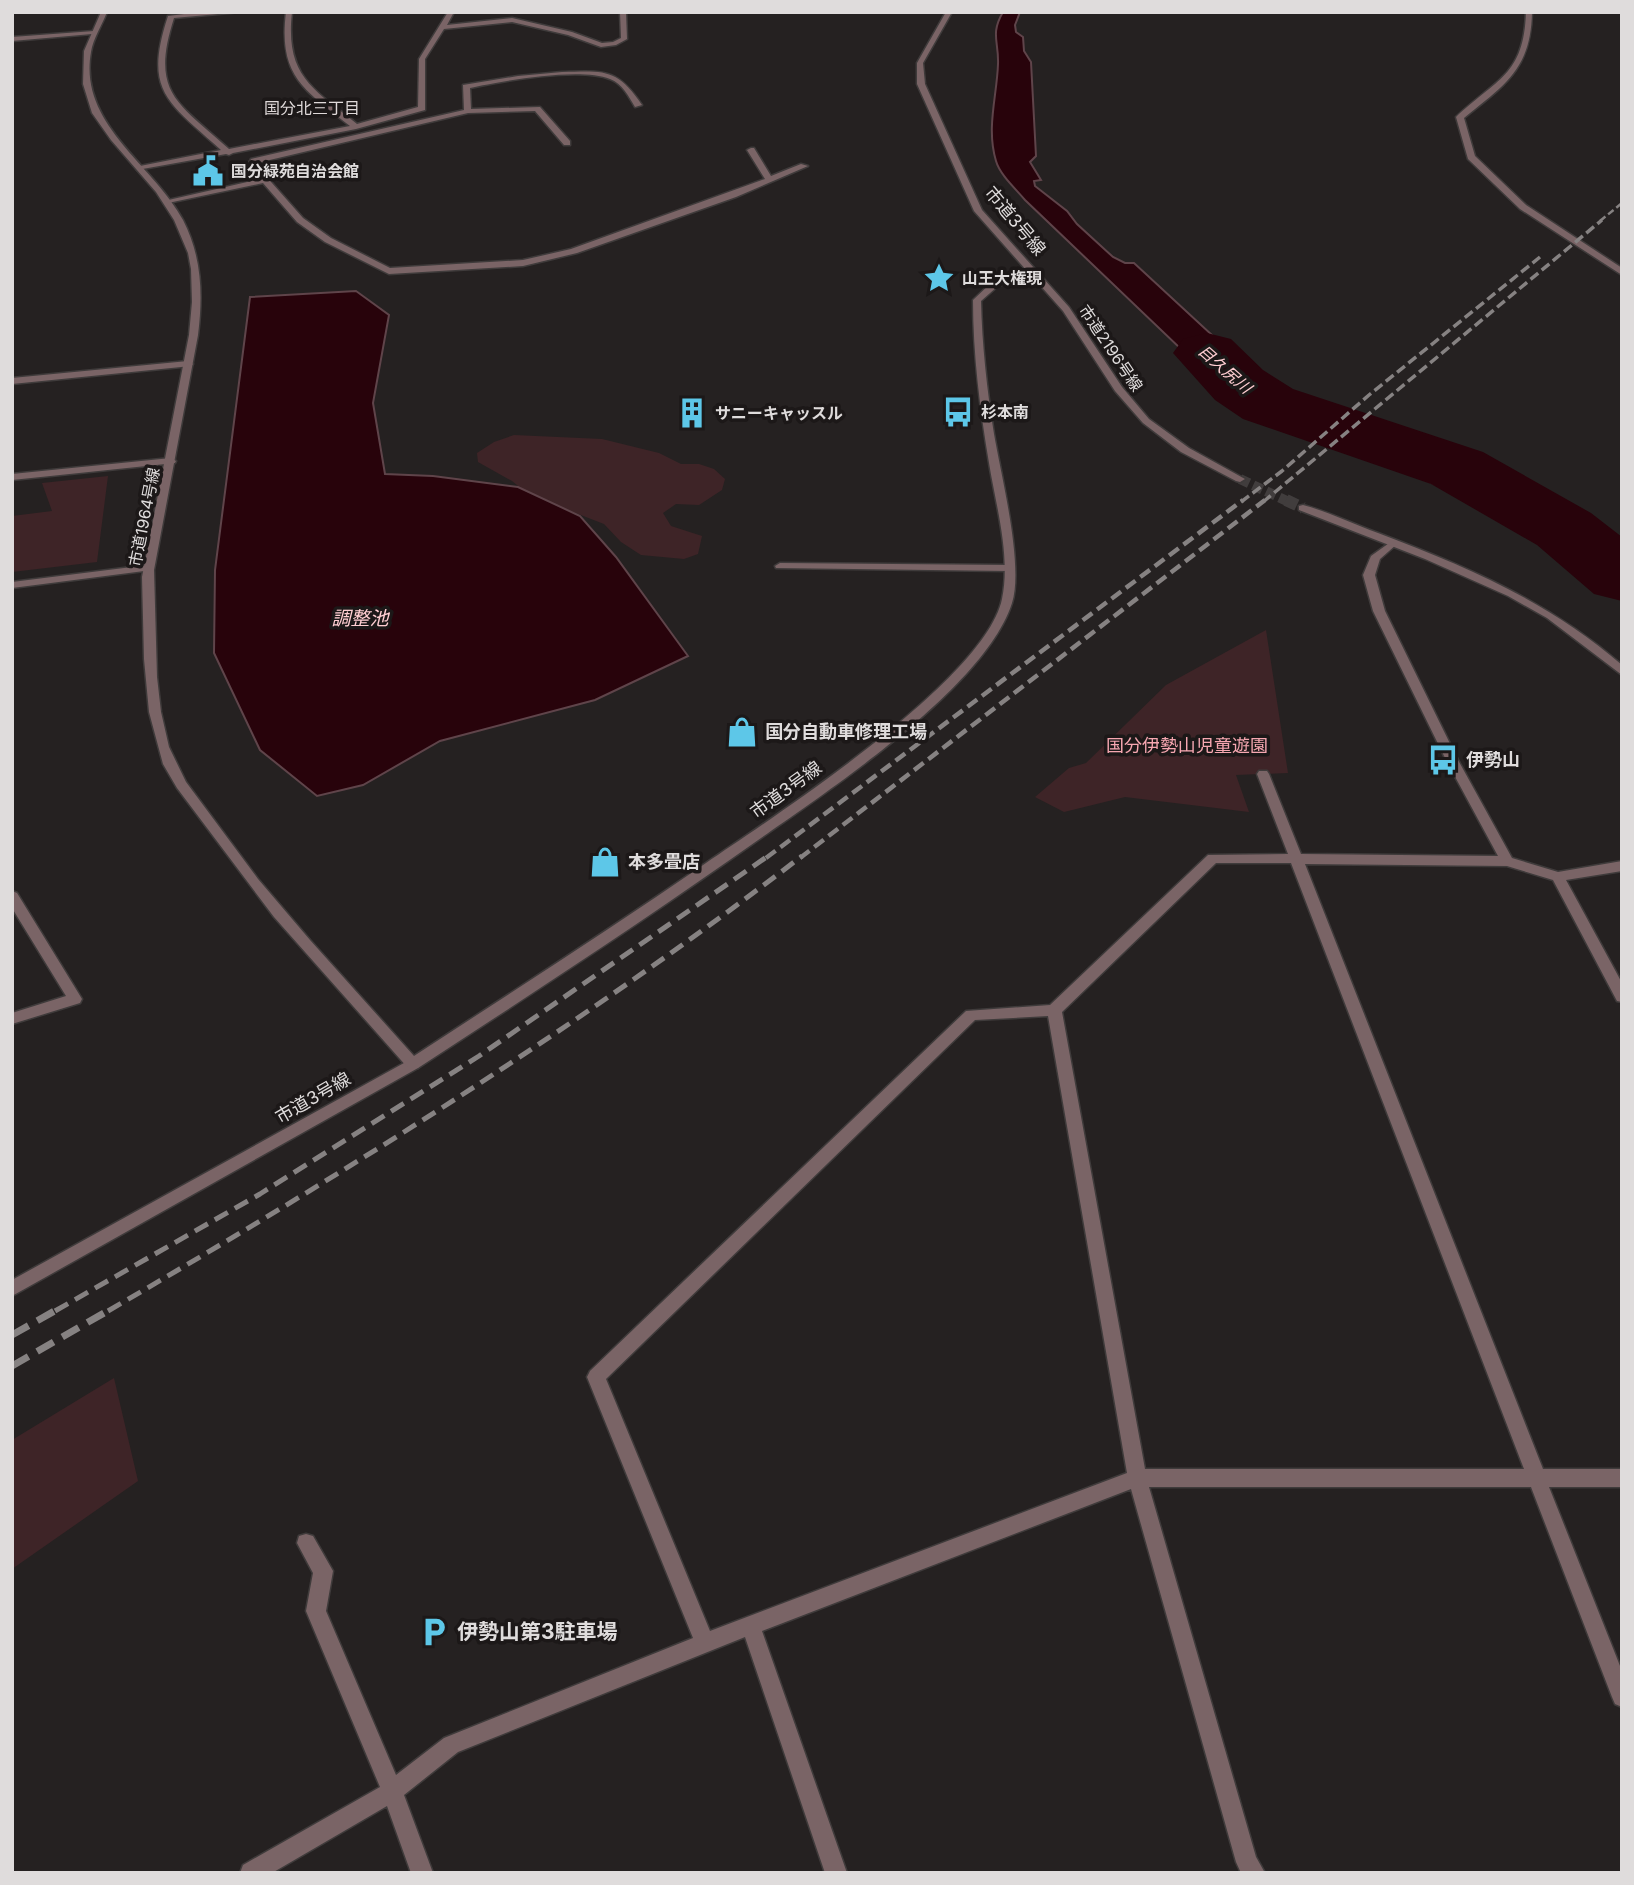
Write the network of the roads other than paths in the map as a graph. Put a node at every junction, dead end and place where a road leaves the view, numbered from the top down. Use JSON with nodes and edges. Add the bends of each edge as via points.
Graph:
{"nodes":[{"id":1,"x":103,"y":12,"type":"edge"},
{"id":2,"x":237,"y":12,"type":"edge"},
{"id":3,"x":289,"y":12,"type":"edge"},
{"id":4,"x":451,"y":12,"type":"edge"},
{"id":5,"x":623,"y":12,"type":"edge"},
{"id":6,"x":949,"y":12,"type":"edge"},
{"id":7,"x":1529,"y":12,"type":"edge"},
{"id":8,"x":442,"y":27,"type":"junction"},
{"id":9,"x":92,"y":32,"type":"junction"},
{"id":10,"x":12,"y":39,"type":"edge"},
{"id":11,"x":638,"y":105,"type":"dead end"},
{"id":12,"x":468,"y":111,"type":"junction"},
{"id":13,"x":356,"y":127,"type":"junction"},
{"id":14,"x":567,"y":143,"type":"dead end"},
{"id":15,"x":751,"y":150,"type":"dead end"},
{"id":16,"x":229,"y":153,"type":"junction"},
{"id":17,"x":804,"y":166,"type":"dead end"},
{"id":18,"x":140,"y":169,"type":"junction"},
{"id":19,"x":769,"y":179,"type":"junction"},
{"id":20,"x":265,"y":180,"type":"junction"},
{"id":21,"x":168,"y":201,"type":"junction"},
{"id":22,"x":1033,"y":272,"type":"junction"},
{"id":23,"x":1622,"y":272,"type":"edge"},
{"id":24,"x":188,"y":364,"type":"junction"},
{"id":25,"x":12,"y":381,"type":"edge"},
{"id":26,"x":171,"y":461,"type":"junction"},
{"id":27,"x":12,"y":477,"type":"edge"},
{"id":28,"x":1240,"y":480,"type":"tunnel mouth"},
{"id":29,"x":1303,"y":508,"type":"tunnel mouth"},
{"id":30,"x":1392,"y":544,"type":"junction"},
{"id":31,"x":780,"y":566,"type":"dead end"},
{"id":32,"x":148,"y":568,"type":"junction"},
{"id":33,"x":1008,"y":568,"type":"junction"},
{"id":34,"x":12,"y":585,"type":"edge"},
{"id":35,"x":1622,"y":671,"type":"edge"},
{"id":36,"x":1263,"y":774,"type":"dead end"},
{"id":37,"x":1293,"y":858,"type":"junction"},
{"id":38,"x":1507,"y":861,"type":"junction"},
{"id":39,"x":1622,"y":866,"type":"edge"},
{"id":40,"x":1558,"y":877,"type":"junction"},
{"id":41,"x":12,"y":896,"type":"edge"},
{"id":42,"x":1622,"y":996,"type":"edge"},
{"id":43,"x":1054,"y":1010,"type":"junction"},
{"id":44,"x":12,"y":1019,"type":"edge"},
{"id":45,"x":413,"y":1064,"type":"junction"},
{"id":46,"x":12,"y":1289,"type":"edge"},
{"id":47,"x":1137,"y":1478,"type":"junction"},
{"id":48,"x":1535,"y":1478,"type":"junction"},
{"id":49,"x":1622,"y":1478,"type":"edge"},
{"id":50,"x":306,"y":1543,"type":"dead end"},
{"id":51,"x":751,"y":1626,"type":"junction"},
{"id":52,"x":705,"y":1643,"type":"junction"},
{"id":53,"x":1622,"y":1697,"type":"edge"},
{"id":54,"x":392,"y":1791,"type":"junction"},
{"id":55,"x":251,"y":1873,"type":"edge"},
{"id":56,"x":422,"y":1873,"type":"edge"},
{"id":57,"x":836,"y":1873,"type":"edge"},
{"id":58,"x":1254,"y":1873,"type":"edge"}],
"edges":[{"from":1,"to":9,"type":"street","name":"市道1964号線"},
{"from":2,"to":16,"type":"street","via":[[171,16],[162,46],[161,77],[172,99]]},
{"from":3,"to":13,"type":"street","via":[[284,37],[301,82]]},
{"from":4,"to":8,"type":"street"},
{"from":5,"to":8,"type":"street","via":[[624,39],[614,44],[601,45],[512,20]]},
{"from":6,"to":22,"type":"street","name":"市道3号線","via":[[920,63],[920,84],[978,211]]},
{"from":7,"to":23,"type":"street","via":[[1530,34],[1521,62],[1460,117],[1471,157],[1536,217]]},
{"from":8,"to":13,"type":"street","via":[[422,59],[422,108]]},
{"from":9,"to":10,"type":"street"},
{"from":9,"to":18,"type":"street","name":"市道1964号線","via":[[84,86],[91,106]]},
{"from":11,"to":12,"type":"street","via":[[611,76],[589,74],[488,81],[466,87]]},
{"from":12,"to":14,"type":"street","via":[[537,109]]},
{"from":12,"to":20,"type":"street","via":[[254,161],[252,165]]},
{"from":13,"to":16,"type":"street"},
{"from":15,"to":19,"type":"street"},
{"from":16,"to":18,"type":"street"},
{"from":17,"to":19,"type":"street"},
{"from":18,"to":21,"type":"street","name":"市道1964号線"},
{"from":19,"to":20,"type":"street","via":[[574,251],[523,263],[389,271],[300,220]]},
{"from":20,"to":21,"type":"street"},
{"from":21,"to":24,"type":"street","name":"市道1964号線","via":[[192,254],[195,316]]},
{"from":22,"to":28,"type":"street","name":"市道2196号線","via":[[1066,309],[1118,389],[1146,421],[1185,450]]},
{"from":22,"to":33,"type":"street","name":"市道3号線","via":[[995,285],[977,300],[981,383]]},
{"from":24,"to":25,"type":"street"},
{"from":24,"to":26,"type":"street","name":"市道1964号線"},
{"from":26,"to":27,"type":"street"},
{"from":26,"to":32,"type":"street","name":"市道1964号線"},
{"from":29,"to":30,"type":"street"},
{"from":30,"to":35,"type":"street","via":[[1470,573],[1541,609]]},
{"from":30,"to":38,"type":"street","via":[[1375,558],[1368,575],[1379,611]]},
{"from":31,"to":33,"type":"street"},
{"from":32,"to":34,"type":"street"},
{"from":32,"to":45,"type":"street","name":"市道1964号線","via":[[150,675],[155,719],[170,766],[227,849]]},
{"from":33,"to":45,"type":"street","name":"市道3号線","via":[[1007,604],[975,657],[887,739],[674,894]]},
{"from":36,"to":37,"type":"street"},
{"from":37,"to":38,"type":"street"},
{"from":37,"to":43,"type":"street","via":[[1213,858]]},
{"from":37,"to":48,"type":"street"},
{"from":38,"to":40,"type":"street"},
{"from":39,"to":40,"type":"street"},
{"from":40,"to":42,"type":"street"},
{"from":41,"to":44,"type":"street","via":[[75,999]]},
{"from":43,"to":47,"type":"street"},
{"from":43,"to":52,"type":"street","via":[[971,1015],[596,1377]]},
{"from":45,"to":46,"type":"street","name":"市道3号線"},
{"from":47,"to":48,"type":"street"},
{"from":47,"to":51,"type":"street"},
{"from":47,"to":58,"type":"street","via":[[1247,1862]]},
{"from":48,"to":49,"type":"street"},
{"from":48,"to":53,"type":"street"},
{"from":50,"to":54,"type":"street","via":[[323,1572],[316,1611]]},
{"from":51,"to":52,"type":"street"},
{"from":51,"to":57,"type":"street"},
{"from":52,"to":54,"type":"street","via":[[451,1745]]},
{"from":54,"to":55,"type":"street"},
{"from":54,"to":56,"type":"street"}]}
